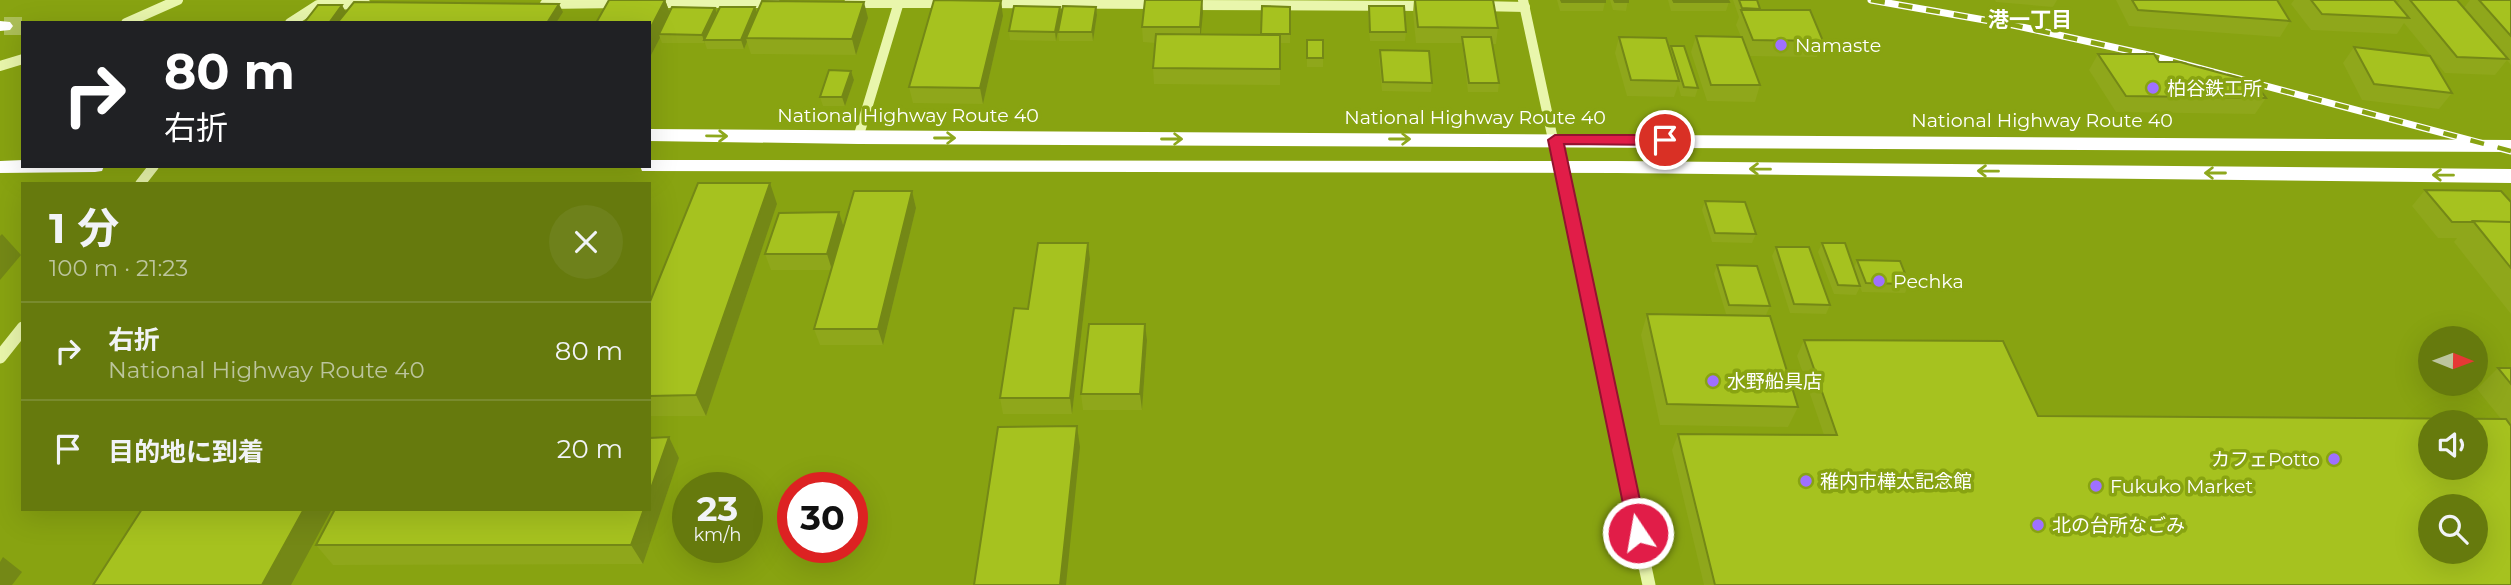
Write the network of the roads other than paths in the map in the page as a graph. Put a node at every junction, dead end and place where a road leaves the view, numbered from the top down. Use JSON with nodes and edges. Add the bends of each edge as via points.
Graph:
{"nodes":[{"id":1,"x":178,"y":0,"type":"edge"},
{"id":2,"x":899,"y":2,"type":"junction"},
{"id":3,"x":789,"y":3,"type":"edge"},
{"id":4,"x":844,"y":3,"type":"edge"},
{"id":5,"x":955,"y":3,"type":"edge"},
{"id":6,"x":969,"y":3,"type":"edge"},
{"id":7,"x":1524,"y":3,"type":"edge"},
{"id":8,"x":374,"y":4,"type":"edge"},
{"id":9,"x":540,"y":4,"type":"edge"},
{"id":10,"x":1441,"y":6,"type":"edge"},
{"id":11,"x":1469,"y":6,"type":"edge"},
{"id":12,"x":131,"y":21,"type":"edge"},
{"id":13,"x":293,"y":21,"type":"edge"},
{"id":14,"x":21,"y":60,"type":"edge"},
{"id":15,"x":0,"y":66,"type":"edge"},
{"id":16,"x":651,"y":135,"type":"edge"},
{"id":17,"x":858,"y":138,"type":"junction"},
{"id":18,"x":1555,"y":140,"type":"junction"},
{"id":19,"x":2511,"y":146,"type":"edge"},
{"id":20,"x":651,"y":166,"type":"edge"},
{"id":21,"x":0,"y":167,"type":"edge"},
{"id":22,"x":21,"y":167,"type":"edge"},
{"id":23,"x":1560,"y":167,"type":"junction"},
{"id":24,"x":152,"y":168,"type":"edge"},
{"id":25,"x":2511,"y":176,"type":"edge"},
{"id":26,"x":142,"y":182,"type":"edge"},
{"id":27,"x":21,"y":330,"type":"edge"},
{"id":28,"x":0,"y":356,"type":"edge"},
{"id":29,"x":1649,"y":585,"type":"edge"}],
"edges":[{"from":1,"to":12,"type":"street"},
{"from":2,"to":4,"type":"street"},
{"from":2,"to":5,"type":"street"},
{"from":2,"to":17,"type":"street"},
{"from":3,"to":9,"type":"street"},
{"from":6,"to":10,"type":"street"},
{"from":7,"to":11,"type":"street"},
{"from":7,"to":18,"type":"street"},
{"from":8,"to":13,"type":"street","via":[[318,5]]},
{"from":14,"to":15,"type":"street"},
{"from":16,"to":17,"type":"highway","name":"National Highway Route 40","one_way":true},
{"from":17,"to":18,"type":"highway","name":"National Highway Route 40","one_way":true},
{"from":18,"to":19,"type":"highway","name":"National Highway Route 40"},
{"from":18,"to":23,"type":"street"},
{"from":20,"to":23,"type":"highway"},
{"from":21,"to":22,"type":"highway"},
{"from":25,"to":23,"type":"highway","one_way":true},
{"from":23,"to":29,"type":"street"},
{"from":24,"to":26,"type":"street"},
{"from":27,"to":28,"type":"street"}]}
